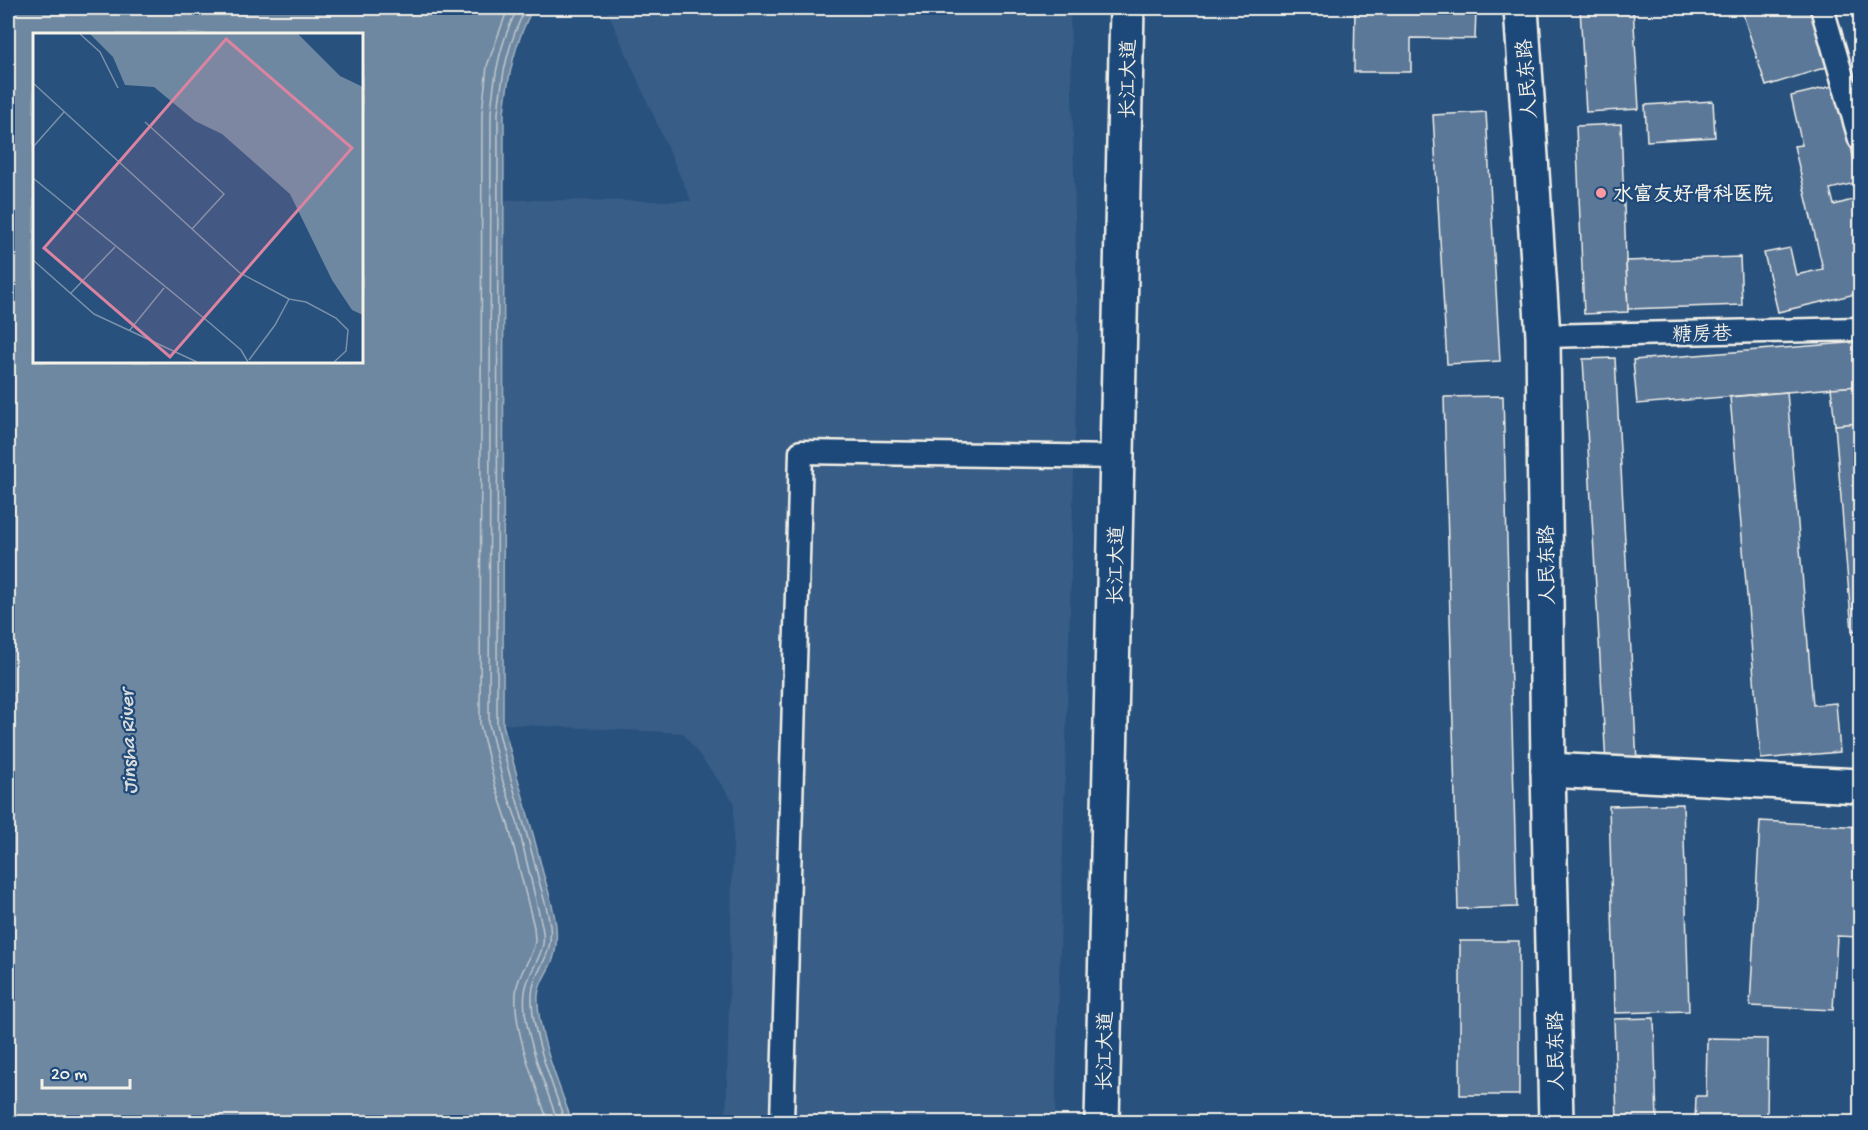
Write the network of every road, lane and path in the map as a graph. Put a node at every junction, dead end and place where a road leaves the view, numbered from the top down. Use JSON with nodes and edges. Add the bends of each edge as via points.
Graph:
{"nodes":[{"id":1,"x":1127,"y":8,"type":"edge"},
{"id":2,"x":1521,"y":8,"type":"edge"},
{"id":3,"x":1822,"y":8,"type":"edge"},
{"id":4,"x":1860,"y":139,"type":"edge"},
{"id":5,"x":1860,"y":329,"type":"edge"},
{"id":6,"x":1543,"y":336,"type":"junction"},
{"id":7,"x":1118,"y":457,"type":"junction"},
{"id":8,"x":1548,"y":770,"type":"junction"},
{"id":9,"x":1860,"y":786,"type":"edge"},
{"id":10,"x":782,"y":1122,"type":"edge"},
{"id":11,"x":1102,"y":1122,"type":"edge"},
{"id":12,"x":1556,"y":1122,"type":"edge"}],
"edges":[{"from":1,"to":7,"type":"main road","name":"长江大道"},
{"from":2,"to":6,"type":"main road","name":"人民东路"},
{"from":3,"to":4,"type":"street"},
{"from":5,"to":6,"type":"street","name":"糖房巷"},
{"from":6,"to":8,"type":"main road","name":"人民东路"},
{"from":7,"to":10,"type":"street","via":[[801,452]]},
{"from":7,"to":11,"type":"main road","name":"长江大道"},
{"from":8,"to":9,"type":"main road"},
{"from":8,"to":12,"type":"main road","name":"人民东路"}]}
